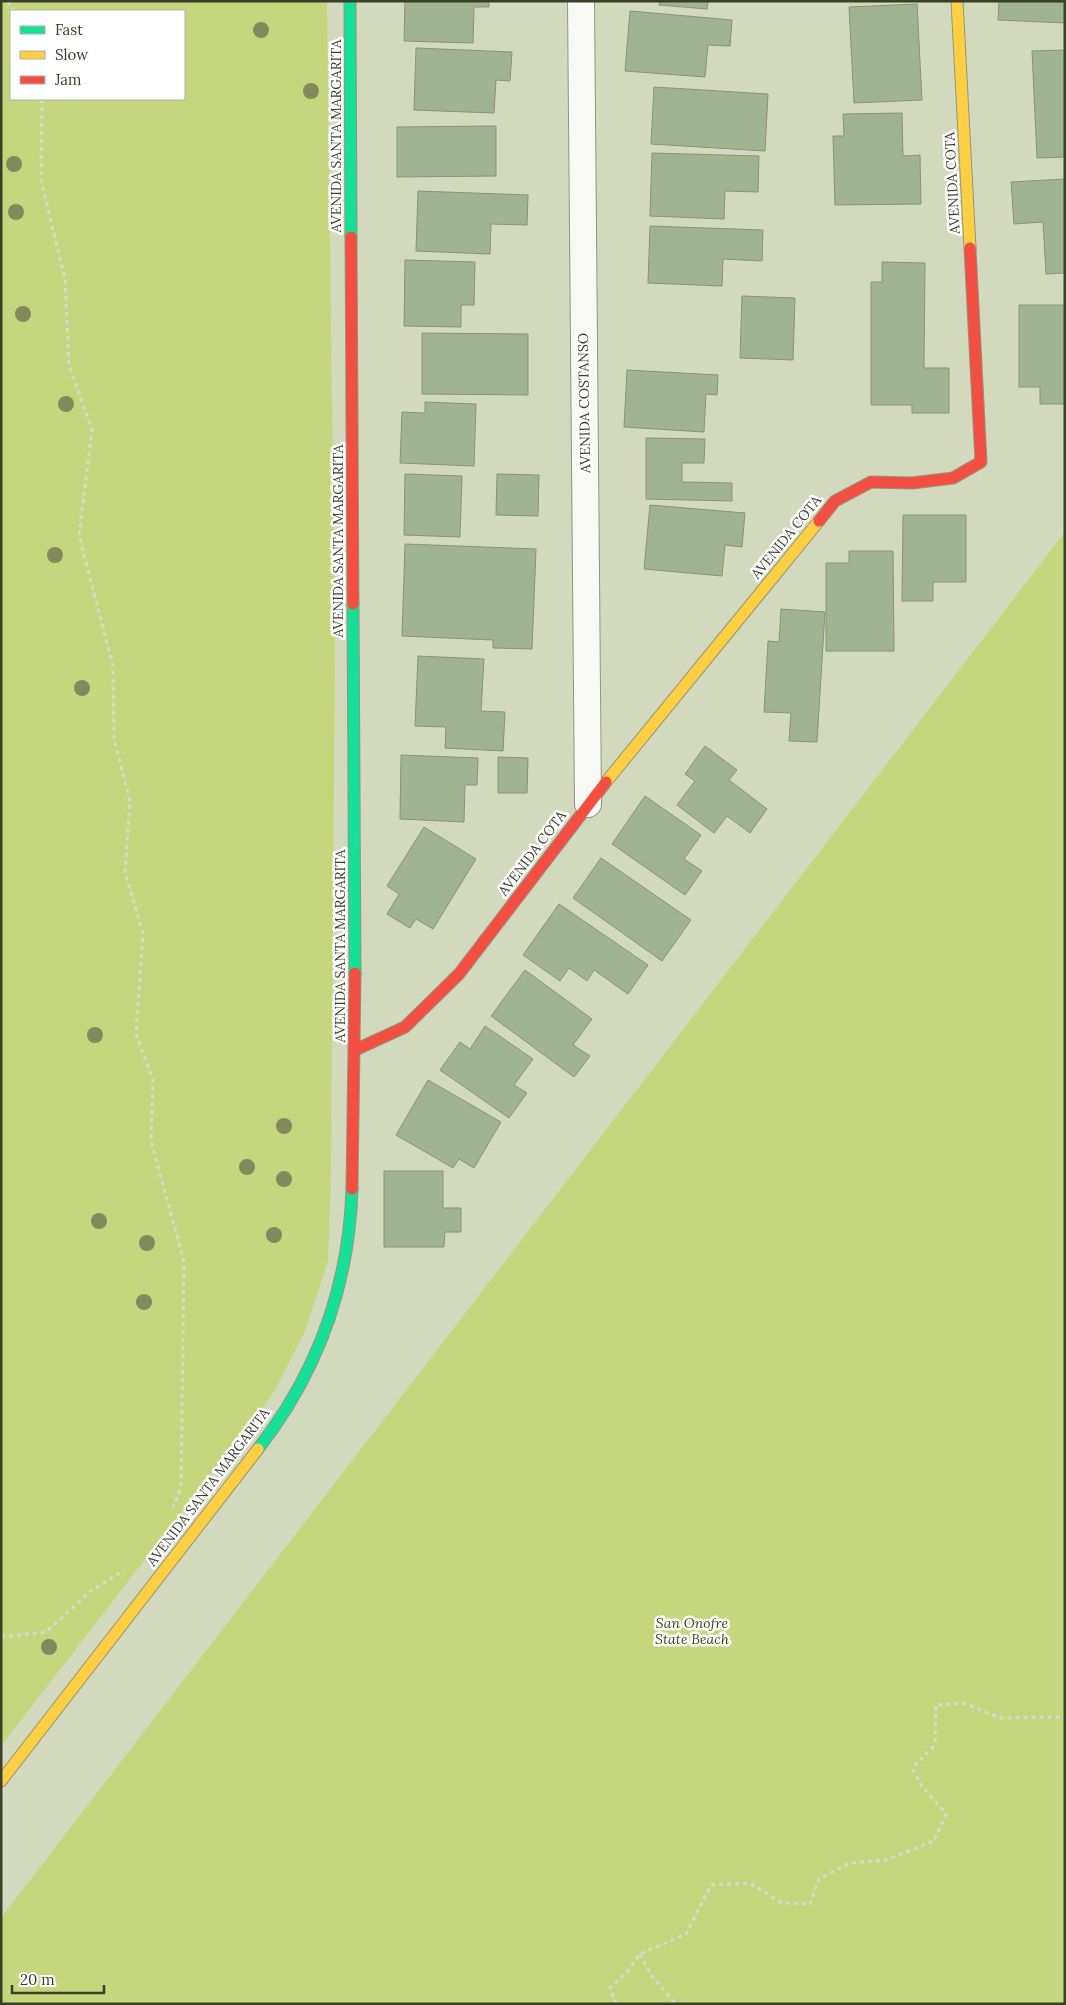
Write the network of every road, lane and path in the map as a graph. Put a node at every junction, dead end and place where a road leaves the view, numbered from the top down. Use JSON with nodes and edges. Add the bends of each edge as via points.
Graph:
{"nodes":[{"id":1,"x":350,"y":1,"type":"edge"},
{"id":2,"x":581,"y":1,"type":"edge"},
{"id":3,"x":957,"y":1,"type":"edge"},
{"id":4,"x":42,"y":100,"type":"edge"},
{"id":5,"x":588,"y":804,"type":"junction"},
{"id":6,"x":356,"y":1050,"type":"junction"},
{"id":7,"x":170,"y":1514,"type":"dead end"},
{"id":8,"x":128,"y":1568,"type":"dead end"},
{"id":9,"x":1,"y":1637,"type":"edge"},
{"id":10,"x":1065,"y":1717,"type":"edge"},
{"id":11,"x":1,"y":1781,"type":"edge"},
{"id":12,"x":640,"y":1954,"type":"junction"},
{"id":13,"x":616,"y":2004,"type":"edge"},
{"id":14,"x":676,"y":2004,"type":"edge"}],
"edges":[{"from":1,"to":6,"type":"street","name":"AVENIDA SANTA MARGARITA"},
{"from":2,"to":5,"type":"street","name":"AVENIDA COSTANSO"},
{"from":3,"to":5,"type":"street","name":"AVENIDA COTA","via":[[982,462],[953,478],[912,483],[871,482],[835,501]]},
{"from":4,"to":7,"type":"path","via":[[41,181],[65,279],[69,366],[92,429],[79,536],[113,666],[114,738],[130,801],[125,873],[143,933],[136,1034],[153,1080],[151,1141],[184,1262],[181,1488]]},
{"from":5,"to":6,"type":"street","name":"AVENIDA COTA","via":[[459,974],[405,1027]]},
{"from":6,"to":11,"type":"street","name":"AVENIDA SANTA MARGARITA","via":[[352,1222],[340,1283],[316,1356],[274,1428]]},
{"from":8,"to":9,"type":"path","via":[[91,1591],[46,1632]]},
{"from":10,"to":12,"type":"path","via":[[1001,1718],[963,1703],[936,1705],[935,1746],[912,1768],[921,1785],[946,1814],[934,1841],[886,1860],[849,1863],[819,1879],[810,1904],[782,1903],[750,1883],[711,1885],[686,1934]]},
{"from":12,"to":13,"type":"path","via":[[610,1988]]},
{"from":12,"to":14,"type":"path","via":[[651,1975]]}]}
